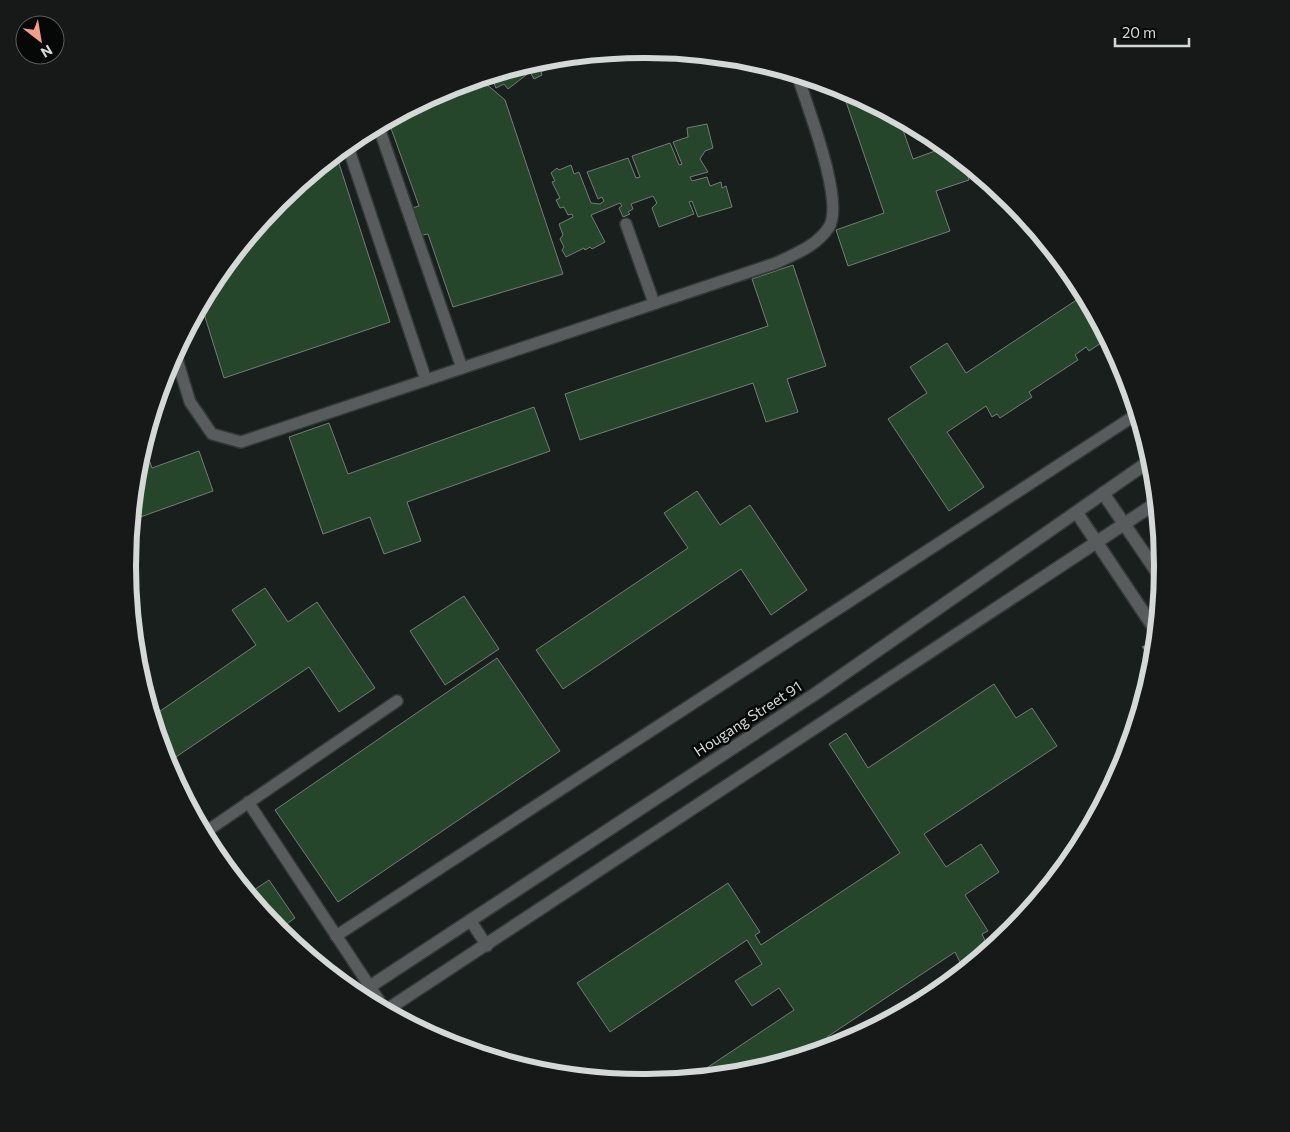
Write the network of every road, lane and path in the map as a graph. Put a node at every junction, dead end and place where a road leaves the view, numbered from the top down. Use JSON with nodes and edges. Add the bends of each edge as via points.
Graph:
{"nodes":[{"id":1,"x":799,"y":82,"type":"edge"},
{"id":2,"x":380,"y":132,"type":"edge"},
{"id":3,"x":350,"y":152,"type":"edge"},
{"id":4,"x":626,"y":224,"type":"dead end"},
{"id":5,"x":654,"y":303,"type":"junction"},
{"id":6,"x":178,"y":364,"type":"edge"},
{"id":7,"x":462,"y":368,"type":"junction"},
{"id":8,"x":426,"y":380,"type":"junction"},
{"id":9,"x":1131,"y":418,"type":"edge"},
{"id":10,"x":1144,"y":465,"type":"edge"},
{"id":11,"x":1103,"y":493,"type":"junction"},
{"id":12,"x":1150,"y":506,"type":"edge"},
{"id":13,"x":1077,"y":513,"type":"junction"},
{"id":14,"x":1124,"y":524,"type":"junction"},
{"id":15,"x":1096,"y":542,"type":"junction"},
{"id":16,"x":1154,"y":568,"type":"edge"},
{"id":17,"x":1150,"y":622,"type":"edge"},
{"id":18,"x":397,"y":701,"type":"dead end"},
{"id":19,"x":248,"y":802,"type":"junction"},
{"id":20,"x":210,"y":829,"type":"edge"},
{"id":21,"x":470,"y":920,"type":"junction"},
{"id":22,"x":336,"y":936,"type":"junction"},
{"id":23,"x":487,"y":946,"type":"junction"},
{"id":24,"x":370,"y":986,"type":"junction"},
{"id":25,"x":364,"y":990,"type":"edge"},
{"id":26,"x":378,"y":998,"type":"edge"},
{"id":27,"x":392,"y":1007,"type":"edge"}],
"edges":[{"from":1,"to":5,"type":"lane","via":[[828,169],[833,205],[830,226],[812,246],[776,263]]},
{"from":2,"to":7,"type":"lane"},
{"from":3,"to":8,"type":"lane"},
{"from":4,"to":5,"type":"lane"},
{"from":5,"to":7,"type":"lane"},
{"from":6,"to":8,"type":"lane","via":[[190,402],[212,434],[241,442]]},
{"from":7,"to":8,"type":"lane"},
{"from":9,"to":22,"type":"lane"},
{"from":10,"to":11,"type":"street","name":"Hougang Street 91"},
{"from":11,"to":13,"type":"street","name":"Hougang Street 91"},
{"from":11,"to":14,"type":"street"},
{"from":12,"to":14,"type":"street"},
{"from":13,"to":15,"type":"street"},
{"from":13,"to":21,"type":"street","name":"Hougang Street 91","via":[[818,692]]},
{"from":14,"to":15,"type":"street"},
{"from":14,"to":16,"type":"street"},
{"from":15,"to":17,"type":"street"},
{"from":15,"to":23,"type":"street"},
{"from":18,"to":19,"type":"lane"},
{"from":19,"to":20,"type":"lane"},
{"from":19,"to":22,"type":"lane"},
{"from":21,"to":23,"type":"lane"},
{"from":21,"to":24,"type":"street","name":"Hougang Street 91"},
{"from":22,"to":24,"type":"lane"},
{"from":23,"to":27,"type":"street"},
{"from":24,"to":25,"type":"street","name":"Hougang Street 91"},
{"from":24,"to":26,"type":"lane"}]}
